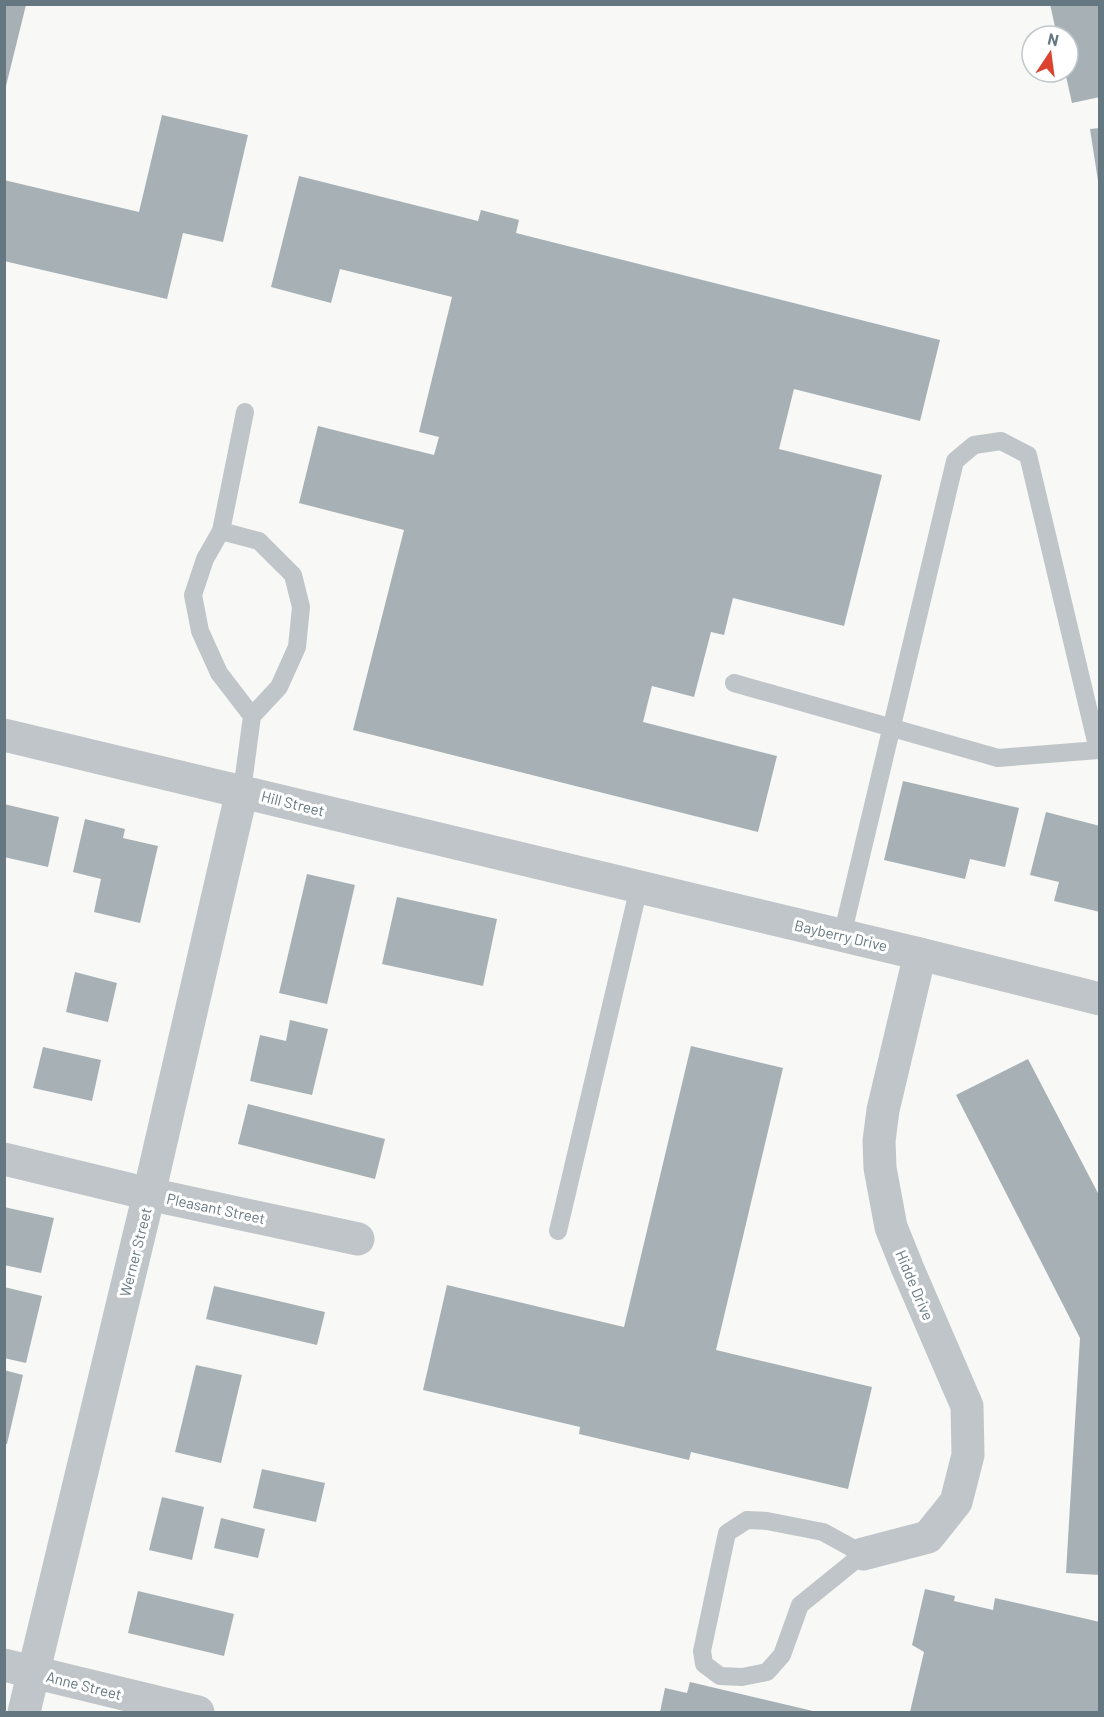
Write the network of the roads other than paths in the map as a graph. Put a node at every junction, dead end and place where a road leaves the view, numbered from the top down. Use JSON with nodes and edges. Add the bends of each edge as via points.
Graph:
{"nodes":[{"id":1,"x":244,"y":412,"type":"dead end"},
{"id":2,"x":220,"y":531,"type":"junction"},
{"id":3,"x":734,"y":683,"type":"dead end"},
{"id":4,"x":252,"y":716,"type":"junction"},
{"id":5,"x":891,"y":729,"type":"junction"},
{"id":6,"x":4,"y":735,"type":"edge"},
{"id":7,"x":242,"y":791,"type":"junction"},
{"id":8,"x":582,"y":873,"type":"joint"},
{"id":9,"x":639,"y":887,"type":"junction"},
{"id":10,"x":842,"y":936,"type":"junction"},
{"id":11,"x":920,"y":954,"type":"junction"},
{"id":12,"x":1100,"y":999,"type":"edge"},
{"id":13,"x":4,"y":1159,"type":"edge"},
{"id":14,"x":148,"y":1194,"type":"junction"},
{"id":15,"x":558,"y":1231,"type":"dead end"},
{"id":16,"x":358,"y":1239,"type":"dead end"},
{"id":17,"x":863,"y":1554,"type":"junction"},
{"id":18,"x":19,"y":1669,"type":"edge"},
{"id":19,"x":24,"y":1713,"type":"edge"},
{"id":20,"x":198,"y":1713,"type":"edge"}],
"edges":[{"from":1,"to":2,"type":"lane"},
{"from":2,"to":4,"type":"lane","via":[[193,595],[200,631],[219,673]]},
{"from":2,"to":4,"type":"lane","via":[[259,541],[293,575],[301,607],[297,647],[279,687]]},
{"from":3,"to":5,"type":"lane"},
{"from":4,"to":7,"type":"lane"},
{"from":5,"to":5,"type":"lane","via":[[955,461],[974,445],[1001,441],[1028,455],[1098,750],[998,758]]},
{"from":5,"to":10,"type":"lane"},
{"from":6,"to":7,"type":"street","name":"Hill Street"},
{"from":7,"to":8,"type":"street","name":"Hill Street"},
{"from":7,"to":14,"type":"street","name":"Werner Street"},
{"from":8,"to":9,"type":"street","name":"Bayberry Drive"},
{"from":9,"to":10,"type":"street","name":"Bayberry Drive"},
{"from":9,"to":15,"type":"lane"},
{"from":10,"to":11,"type":"street","name":"Bayberry Drive"},
{"from":11,"to":12,"type":"street","name":"Bayberry Drive"},
{"from":11,"to":17,"type":"street","name":"Hidde Drive","via":[[883,1110],[880,1168],[891,1227],[967,1406],[968,1455],[956,1502],[928,1537]]},
{"from":13,"to":14,"type":"street","name":"Pleasant Street"},
{"from":14,"to":16,"type":"street","name":"Pleasant Street"},
{"from":14,"to":18,"type":"street","name":"Werner Street"},
{"from":17,"to":17,"type":"lane","via":[[823,1532],[767,1521],[747,1520],[727,1533],[702,1651],[704,1664],[720,1676],[767,1672],[782,1655],[800,1605]]},
{"from":18,"to":19,"type":"street","name":"Werner Street"},
{"from":18,"to":20,"type":"street","name":"Anne Street"}]}
